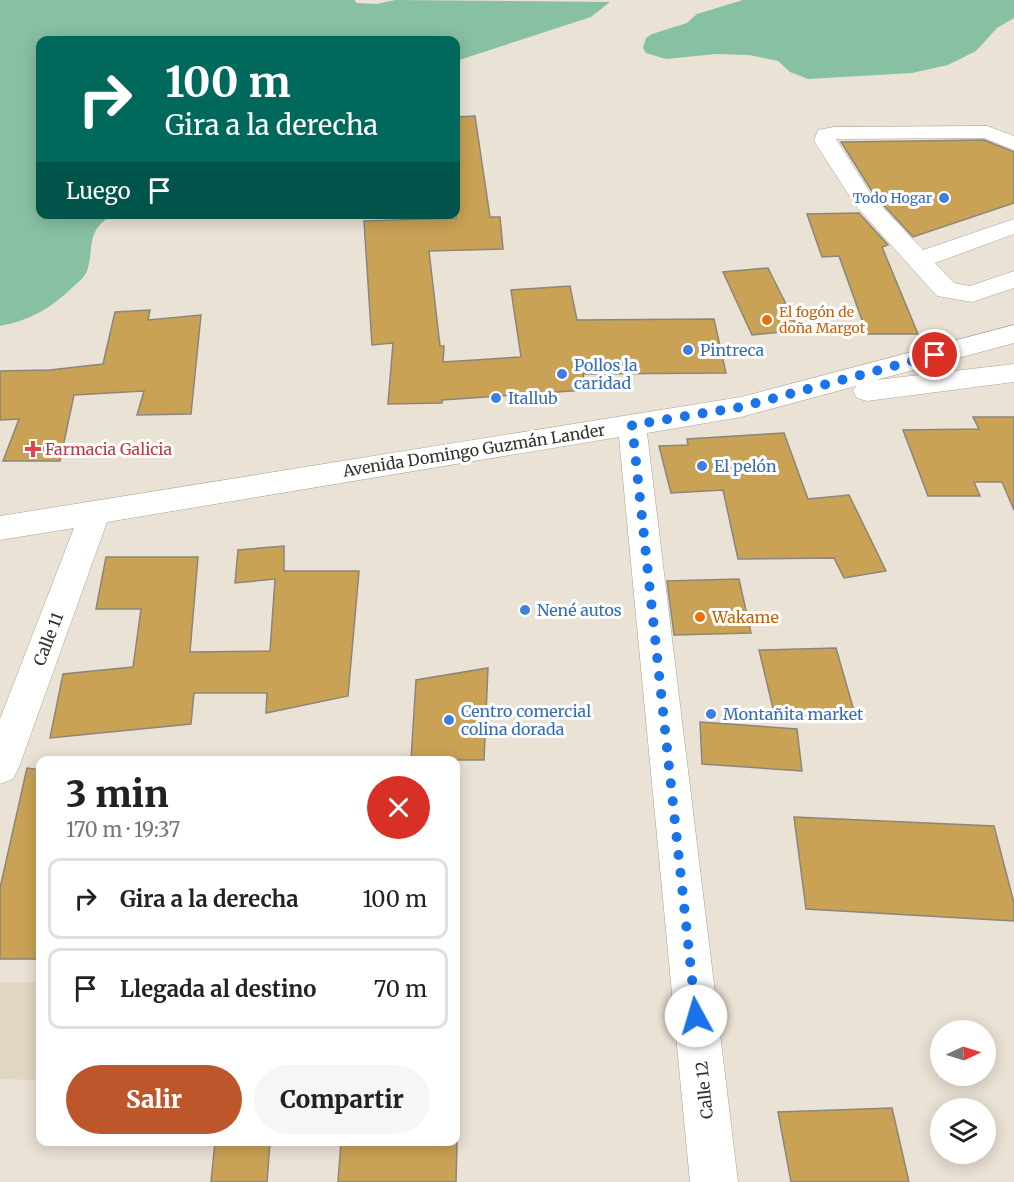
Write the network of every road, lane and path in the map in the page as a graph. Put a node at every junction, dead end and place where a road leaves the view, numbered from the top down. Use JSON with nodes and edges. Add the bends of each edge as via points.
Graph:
{"nodes":[{"id":1,"x":1014,"y":144,"type":"edge"},
{"id":2,"x":1014,"y":226,"type":"edge"},
{"id":3,"x":917,"y":261,"type":"junction"},
{"id":4,"x":1014,"y":279,"type":"edge"},
{"id":5,"x":1014,"y":334,"type":"edge"},
{"id":6,"x":1014,"y":373,"type":"edge"},
{"id":7,"x":741,"y":407,"type":"junction"},
{"id":8,"x":632,"y":425,"type":"junction"},
{"id":9,"x":96,"y":512,"type":"junction"},
{"id":10,"x":0,"y":528,"type":"edge"},
{"id":11,"x":0,"y":767,"type":"edge"},
{"id":12,"x":714,"y":1182,"type":"edge"}],
"edges":[{"from":1,"to":3,"type":"street","via":[[987,132],[826,135],[825,141],[864,201]]},
{"from":2,"to":3,"type":"street"},
{"from":3,"to":4,"type":"street","via":[[946,290],[960,294],[972,294]]},
{"from":5,"to":7,"type":"street","name":"Avenida Domingo Guzmán Lander"},
{"from":6,"to":7,"type":"street"},
{"from":7,"to":8,"type":"street","name":"Avenida Domingo Guzmán Lander"},
{"from":8,"to":9,"type":"street","name":"Avenida Domingo Guzmán Lander"},
{"from":8,"to":12,"type":"street","name":"Calle 12"},
{"from":9,"to":10,"type":"street","name":"Avenida Domingo Guzmán Lander"},
{"from":9,"to":11,"type":"street","name":"Calle 11"}]}
